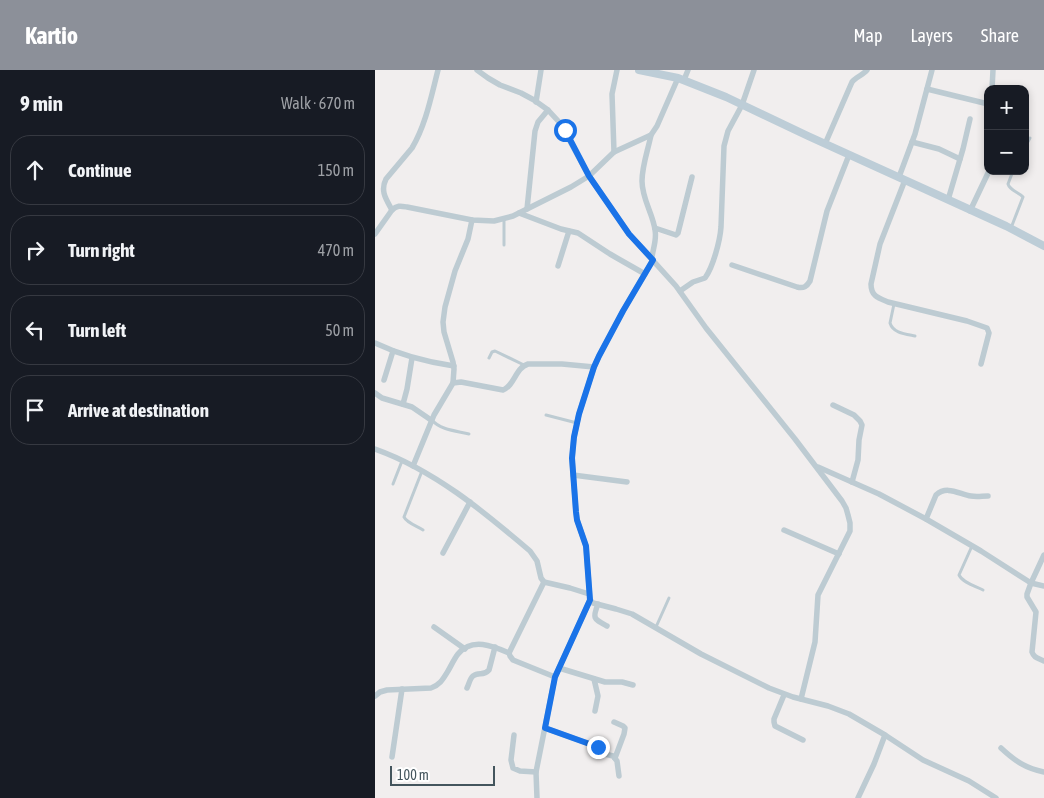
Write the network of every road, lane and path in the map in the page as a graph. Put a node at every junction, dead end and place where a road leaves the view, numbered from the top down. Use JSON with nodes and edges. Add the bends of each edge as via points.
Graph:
{"nodes":[{"id":1,"x":438,"y":70,"type":"edge"},
{"id":2,"x":477,"y":70,"type":"edge"},
{"id":3,"x":541,"y":70,"type":"edge"},
{"id":4,"x":617,"y":70,"type":"edge"},
{"id":5,"x":639,"y":70,"type":"edge"},
{"id":6,"x":688,"y":70,"type":"edge"},
{"id":7,"x":754,"y":70,"type":"edge"},
{"id":8,"x":867,"y":70,"type":"edge"},
{"id":9,"x":932,"y":70,"type":"edge"},
{"id":10,"x":993,"y":70,"type":"edge"},
{"id":11,"x":681,"y":79,"type":"junction"},
{"id":12,"x":992,"y":85,"type":"edge"},
{"id":13,"x":927,"y":89,"type":"junction"},
{"id":14,"x":536,"y":102,"type":"junction"},
{"id":15,"x":984,"y":102,"type":"edge"},
{"id":16,"x":742,"y":105,"type":"junction"},
{"id":17,"x":548,"y":110,"type":"junction"},
{"id":18,"x":970,"y":119,"type":"dead end"},
{"id":19,"x":651,"y":135,"type":"junction"},
{"id":20,"x":912,"y":142,"type":"junction"},
{"id":21,"x":825,"y":144,"type":"junction"},
{"id":22,"x":614,"y":152,"type":"junction"},
{"id":23,"x":849,"y":155,"type":"junction"},
{"id":24,"x":960,"y":159,"type":"junction"},
{"id":25,"x":987,"y":175,"type":"edge"},
{"id":26,"x":1011,"y":175,"type":"edge"},
{"id":27,"x":589,"y":176,"type":"junction"},
{"id":28,"x":691,"y":177,"type":"dead end"},
{"id":29,"x":902,"y":179,"type":"junction"},
{"id":30,"x":948,"y":200,"type":"junction"},
{"id":31,"x":527,"y":209,"type":"junction"},
{"id":32,"x":392,"y":210,"type":"junction"},
{"id":33,"x":970,"y":210,"type":"junction"},
{"id":34,"x":519,"y":213,"type":"junction"},
{"id":35,"x":504,"y":219,"type":"junction"},
{"id":36,"x":472,"y":220,"type":"junction"},
{"id":37,"x":655,"y":228,"type":"junction"},
{"id":38,"x":1010,"y":228,"type":"junction"},
{"id":39,"x":569,"y":231,"type":"junction"},
{"id":40,"x":375,"y":234,"type":"edge"},
{"id":41,"x":504,"y":244,"type":"dead end"},
{"id":42,"x":1044,"y":246,"type":"edge"},
{"id":43,"x":653,"y":259,"type":"junction"},
{"id":44,"x":732,"y":265,"type":"dead end"},
{"id":45,"x":558,"y":266,"type":"dead end"},
{"id":46,"x":645,"y":274,"type":"junction"},
{"id":47,"x":681,"y":292,"type":"junction"},
{"id":48,"x":895,"y":303,"type":"junction"},
{"id":49,"x":915,"y":336,"type":"dead end"},
{"id":50,"x":375,"y":343,"type":"edge"},
{"id":51,"x":393,"y":351,"type":"junction"},
{"id":52,"x":412,"y":358,"type":"junction"},
{"id":53,"x":489,"y":358,"type":"dead end"},
{"id":54,"x":981,"y":364,"type":"dead end"},
{"id":55,"x":524,"y":365,"type":"junction"},
{"id":56,"x":454,"y":366,"type":"junction"},
{"id":57,"x":594,"y":367,"type":"junction"},
{"id":58,"x":384,"y":380,"type":"dead end"},
{"id":59,"x":453,"y":383,"type":"junction"},
{"id":60,"x":375,"y":393,"type":"edge"},
{"id":61,"x":403,"y":404,"type":"junction"},
{"id":62,"x":833,"y":405,"type":"dead end"},
{"id":63,"x":546,"y":415,"type":"dead end"},
{"id":64,"x":431,"y":420,"type":"junction"},
{"id":65,"x":577,"y":423,"type":"junction"},
{"id":66,"x":469,"y":434,"type":"dead end"},
{"id":67,"x":375,"y":449,"type":"edge"},
{"id":68,"x":402,"y":460,"type":"junction"},
{"id":69,"x":413,"y":466,"type":"junction"},
{"id":70,"x":816,"y":466,"type":"junction"},
{"id":71,"x":422,"y":470,"type":"junction"},
{"id":72,"x":573,"y":475,"type":"junction"},
{"id":73,"x":627,"y":482,"type":"dead end"},
{"id":74,"x":852,"y":482,"type":"junction"},
{"id":75,"x":393,"y":484,"type":"dead end"},
{"id":76,"x":988,"y":496,"type":"dead end"},
{"id":77,"x":471,"y":502,"type":"junction"},
{"id":78,"x":926,"y":519,"type":"junction"},
{"id":79,"x":423,"y":530,"type":"dead end"},
{"id":80,"x":784,"y":530,"type":"dead end"},
{"id":81,"x":972,"y":546,"type":"junction"},
{"id":82,"x":443,"y":553,"type":"dead end"},
{"id":83,"x":839,"y":554,"type":"junction"},
{"id":84,"x":1044,"y":555,"type":"edge"},
{"id":85,"x":544,"y":582,"type":"junction"},
{"id":86,"x":1031,"y":582,"type":"junction"},
{"id":87,"x":1044,"y":586,"type":"edge"},
{"id":88,"x":983,"y":590,"type":"dead end"},
{"id":89,"x":589,"y":597,"type":"junction"},
{"id":90,"x":669,"y":598,"type":"dead end"},
{"id":91,"x":598,"y":604,"type":"junction"},
{"id":92,"x":607,"y":626,"type":"dead end"},
{"id":93,"x":434,"y":627,"type":"dead end"},
{"id":94,"x":656,"y":628,"type":"junction"},
{"id":95,"x":495,"y":647,"type":"junction"},
{"id":96,"x":465,"y":649,"type":"junction"},
{"id":97,"x":509,"y":653,"type":"junction"},
{"id":98,"x":1044,"y":661,"type":"edge"},
{"id":99,"x":559,"y":668,"type":"junction"},
{"id":100,"x":555,"y":677,"type":"junction"},
{"id":101,"x":594,"y":679,"type":"junction"},
{"id":102,"x":633,"y":685,"type":"dead end"},
{"id":103,"x":467,"y":688,"type":"dead end"},
{"id":104,"x":402,"y":689,"type":"junction"},
{"id":105,"x":784,"y":695,"type":"junction"},
{"id":106,"x":375,"y":696,"type":"edge"},
{"id":107,"x":801,"y":699,"type":"junction"},
{"id":108,"x":595,"y":711,"type":"dead end"},
{"id":109,"x":614,"y":722,"type":"dead end"},
{"id":110,"x":545,"y":728,"type":"junction"},
{"id":111,"x":514,"y":735,"type":"dead end"},
{"id":112,"x":885,"y":735,"type":"junction"},
{"id":113,"x":803,"y":740,"type":"dead end"},
{"id":114,"x":1001,"y":748,"type":"dead end"},
{"id":115,"x":392,"y":757,"type":"dead end"},
{"id":116,"x":615,"y":758,"type":"junction"},
{"id":117,"x":536,"y":772,"type":"junction"},
{"id":118,"x":1044,"y":772,"type":"edge"},
{"id":119,"x":619,"y":776,"type":"dead end"},
{"id":120,"x":537,"y":798,"type":"edge"},
{"id":121,"x":858,"y":798,"type":"edge"},
{"id":122,"x":996,"y":798,"type":"edge"}],
"edges":[{"from":1,"to":32,"type":"street","via":[[426,116],[415,142],[384,184],[383,190]]},
{"from":2,"to":14,"type":"street"},
{"from":3,"to":14,"type":"street"},
{"from":4,"to":22,"type":"street","via":[[612,94]]},
{"from":5,"to":11,"type":"main road"},
{"from":6,"to":11,"type":"street"},
{"from":7,"to":16,"type":"street"},
{"from":8,"to":21,"type":"street","via":[[852,82]]},
{"from":9,"to":13,"type":"street"},
{"from":10,"to":12,"type":"street"},
{"from":11,"to":16,"type":"main road"},
{"from":11,"to":19,"type":"street"},
{"from":13,"to":15,"type":"street"},
{"from":13,"to":20,"type":"street"},
{"from":14,"to":17,"type":"street"},
{"from":16,"to":21,"type":"main road"},
{"from":16,"to":47,"type":"street","via":[[724,146],[721,228],[710,268],[705,278],[693,282]]},
{"from":17,"to":27,"type":"street","via":[[565,130]]},
{"from":17,"to":31,"type":"street","via":[[535,132]]},
{"from":18,"to":24,"type":"street"},
{"from":19,"to":22,"type":"street"},
{"from":19,"to":37,"type":"street","via":[[642,182]]},
{"from":20,"to":24,"type":"street"},
{"from":20,"to":29,"type":"street"},
{"from":21,"to":23,"type":"main road"},
{"from":22,"to":27,"type":"street"},
{"from":23,"to":29,"type":"main road"},
{"from":23,"to":44,"type":"street","via":[[827,211],[810,281],[804,288]]},
{"from":24,"to":30,"type":"street"},
{"from":25,"to":33,"type":"street"},
{"from":26,"to":38,"type":"lane","via":[[1009,187],[1023,197]]},
{"from":27,"to":31,"type":"street"},
{"from":27,"to":43,"type":"street","via":[[629,234]]},
{"from":28,"to":37,"type":"street","via":[[679,233],[676,235]]},
{"from":29,"to":30,"type":"main road"},
{"from":29,"to":48,"type":"street","via":[[880,244],[871,284],[876,297]]},
{"from":30,"to":33,"type":"main road"},
{"from":31,"to":34,"type":"street"},
{"from":32,"to":36,"type":"street","via":[[401,206]]},
{"from":32,"to":40,"type":"street"},
{"from":33,"to":38,"type":"main road"},
{"from":34,"to":35,"type":"street"},
{"from":34,"to":39,"type":"street"},
{"from":35,"to":36,"type":"street"},
{"from":35,"to":41,"type":"lane"},
{"from":36,"to":56,"type":"street","via":[[443,314],[444,332]]},
{"from":37,"to":43,"type":"street"},
{"from":38,"to":42,"type":"main road"},
{"from":39,"to":45,"type":"street"},
{"from":39,"to":46,"type":"street"},
{"from":43,"to":46,"type":"street"},
{"from":43,"to":47,"type":"street"},
{"from":46,"to":57,"type":"street"},
{"from":47,"to":70,"type":"street"},
{"from":48,"to":49,"type":"lane","via":[[891,326],[897,332]]},
{"from":48,"to":54,"type":"street","via":[[987,328],[989,333]]},
{"from":50,"to":51,"type":"street"},
{"from":51,"to":52,"type":"street"},
{"from":51,"to":58,"type":"street"},
{"from":52,"to":56,"type":"street"},
{"from":52,"to":61,"type":"street"},
{"from":53,"to":55,"type":"lane","via":[[495,351]]},
{"from":55,"to":57,"type":"street"},
{"from":55,"to":59,"type":"street","via":[[503,390]]},
{"from":56,"to":59,"type":"street"},
{"from":57,"to":65,"type":"street"},
{"from":59,"to":64,"type":"street"},
{"from":60,"to":61,"type":"street"},
{"from":61,"to":64,"type":"street"},
{"from":62,"to":74,"type":"street","via":[[854,415],[862,424]]},
{"from":63,"to":65,"type":"lane"},
{"from":64,"to":66,"type":"lane","via":[[440,426]]},
{"from":64,"to":69,"type":"street"},
{"from":65,"to":72,"type":"street"},
{"from":67,"to":68,"type":"street"},
{"from":68,"to":69,"type":"street"},
{"from":68,"to":75,"type":"lane"},
{"from":69,"to":71,"type":"street"},
{"from":70,"to":74,"type":"street"},
{"from":70,"to":83,"type":"street","via":[[847,508],[849,531]]},
{"from":71,"to":77,"type":"street"},
{"from":71,"to":79,"type":"lane","via":[[404,517]]},
{"from":72,"to":73,"type":"street"},
{"from":72,"to":89,"type":"street","via":[[577,520],[586,546]]},
{"from":74,"to":78,"type":"street"},
{"from":76,"to":78,"type":"street","via":[[971,496],[951,490],[938,493]]},
{"from":77,"to":82,"type":"street"},
{"from":77,"to":85,"type":"street","via":[[530,551]]},
{"from":78,"to":81,"type":"street"},
{"from":80,"to":83,"type":"street"},
{"from":81,"to":86,"type":"street"},
{"from":81,"to":88,"type":"lane","via":[[960,578]]},
{"from":83,"to":107,"type":"street","via":[[818,595],[815,642]]},
{"from":84,"to":86,"type":"street"},
{"from":85,"to":89,"type":"street"},
{"from":85,"to":97,"type":"street"},
{"from":86,"to":87,"type":"street"},
{"from":86,"to":98,"type":"street","via":[[1027,597],[1036,616],[1032,652]]},
{"from":89,"to":91,"type":"street"},
{"from":89,"to":99,"type":"street"},
{"from":90,"to":94,"type":"lane"},
{"from":91,"to":92,"type":"street","via":[[594,616]]},
{"from":91,"to":94,"type":"street","via":[[625,611]]},
{"from":93,"to":96,"type":"street"},
{"from":94,"to":105,"type":"street"},
{"from":95,"to":96,"type":"street","via":[[480,644]]},
{"from":95,"to":97,"type":"street"},
{"from":95,"to":103,"type":"street","via":[[487,673],[473,675]]},
{"from":96,"to":104,"type":"street","via":[[436,686]]},
{"from":97,"to":100,"type":"street","via":[[513,660]]},
{"from":99,"to":100,"type":"street"},
{"from":99,"to":101,"type":"street"},
{"from":100,"to":110,"type":"street"},
{"from":101,"to":102,"type":"street"},
{"from":101,"to":108,"type":"street","via":[[599,696]]},
{"from":104,"to":106,"type":"street","via":[[383,691]]},
{"from":104,"to":115,"type":"street"},
{"from":105,"to":107,"type":"street"},
{"from":105,"to":113,"type":"street","via":[[774,719],[775,726]]},
{"from":107,"to":112,"type":"street","via":[[838,709]]},
{"from":109,"to":116,"type":"street","via":[[625,728]]},
{"from":110,"to":116,"type":"street","via":[[598,747]]},
{"from":110,"to":117,"type":"street"},
{"from":111,"to":117,"type":"street","via":[[513,768]]},
{"from":112,"to":121,"type":"street"},
{"from":112,"to":122,"type":"street","via":[[923,760],[969,781]]},
{"from":114,"to":118,"type":"street","via":[[1017,762]]},
{"from":116,"to":119,"type":"street"},
{"from":117,"to":120,"type":"street"}]}
